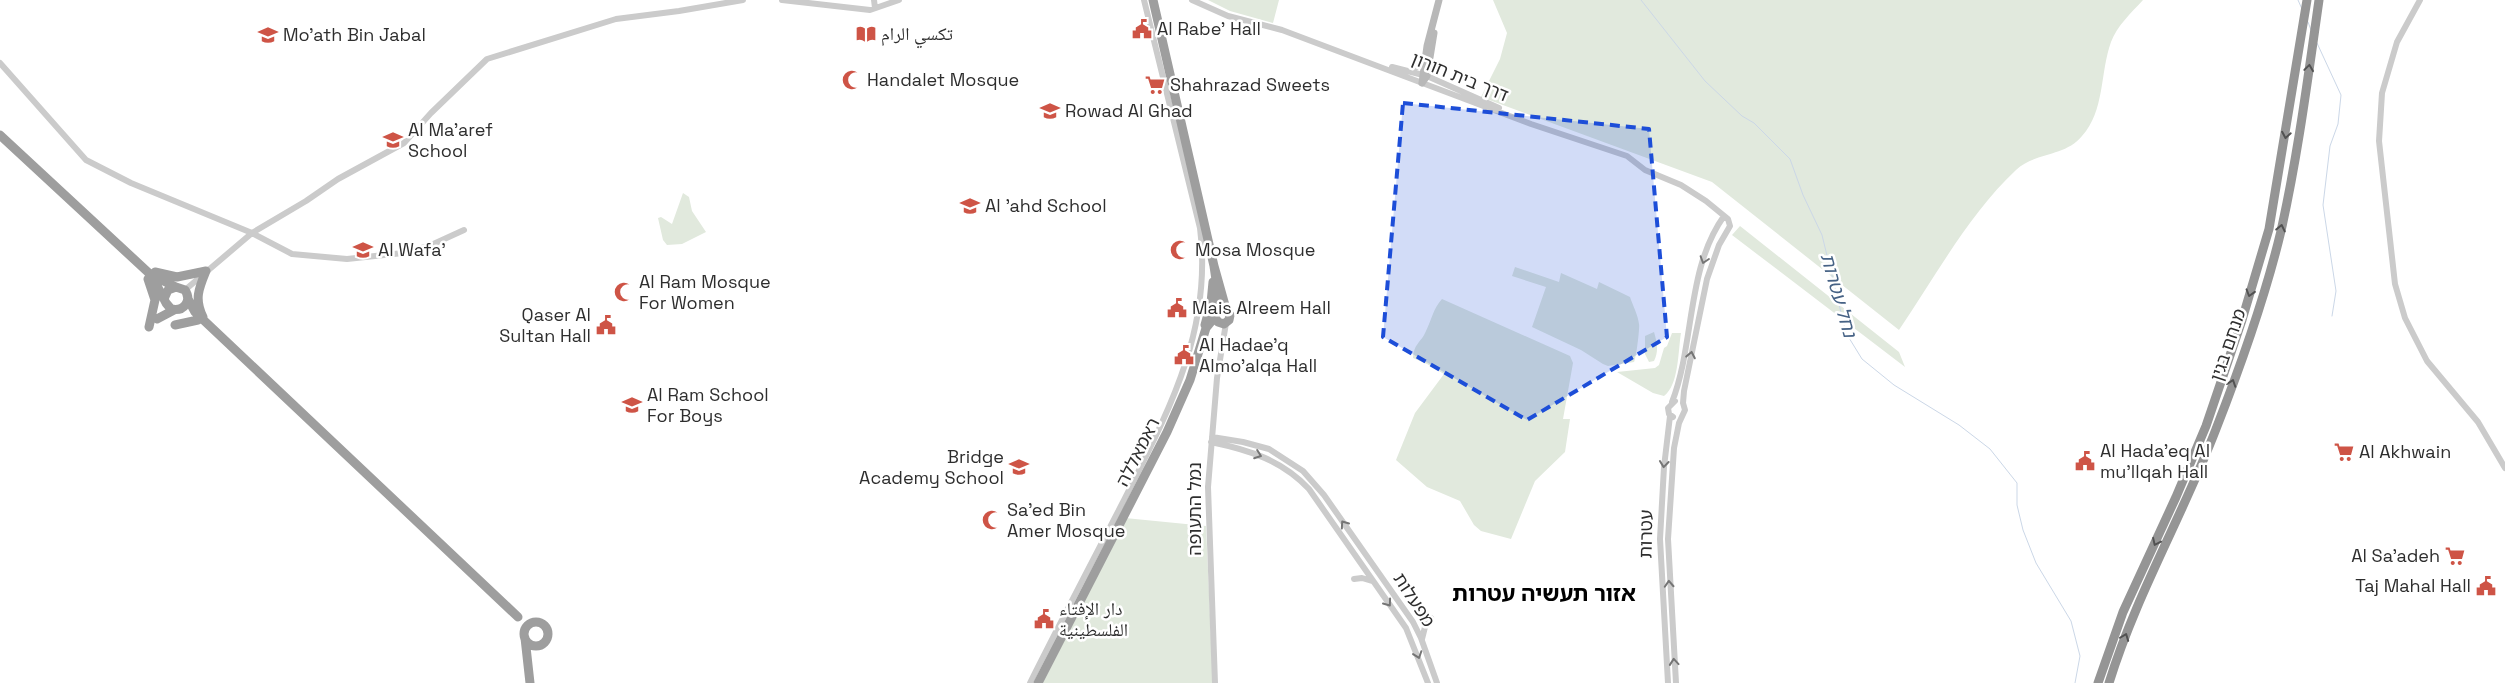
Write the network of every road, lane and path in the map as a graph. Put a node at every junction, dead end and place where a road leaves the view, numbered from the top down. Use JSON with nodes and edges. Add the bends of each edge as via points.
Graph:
{"nodes":[{"id":1,"x":742,"y":0,"type":"edge"},
{"id":2,"x":782,"y":0,"type":"edge"},
{"id":3,"x":874,"y":0,"type":"edge"},
{"id":4,"x":899,"y":0,"type":"edge"},
{"id":5,"x":1144,"y":0,"type":"edge"},
{"id":6,"x":1153,"y":0,"type":"edge"},
{"id":7,"x":1160,"y":0,"type":"edge"},
{"id":8,"x":1192,"y":0,"type":"edge"},
{"id":9,"x":1198,"y":0,"type":"edge"},
{"id":10,"x":2307,"y":0,"type":"edge"},
{"id":11,"x":2319,"y":0,"type":"edge"},
{"id":12,"x":2420,"y":0,"type":"edge"},
{"id":13,"x":1439,"y":2,"type":"edge"},
{"id":14,"x":875,"y":8,"type":"junction"},
{"id":15,"x":1210,"y":9,"type":"junction"},
{"id":16,"x":1156,"y":15,"type":"junction"},
{"id":17,"x":1427,"y":59,"type":"junction"},
{"id":18,"x":0,"y":63,"type":"edge"},
{"id":19,"x":1376,"y":64,"type":"junction"},
{"id":20,"x":1410,"y":71,"type":"junction"},
{"id":21,"x":1424,"y":75,"type":"junction"},
{"id":22,"x":1422,"y":82,"type":"junction"},
{"id":23,"x":1442,"y":82,"type":"junction"},
{"id":24,"x":1532,"y":124,"type":"junction"},
{"id":25,"x":0,"y":135,"type":"edge"},
{"id":26,"x":1724,"y":216,"type":"junction"},
{"id":27,"x":464,"y":230,"type":"dead end"},
{"id":28,"x":252,"y":233,"type":"junction"},
{"id":29,"x":139,"y":264,"type":"junction"},
{"id":30,"x":1214,"y":266,"type":"junction"},
{"id":31,"x":206,"y":271,"type":"junction"},
{"id":32,"x":151,"y":275,"type":"junction"},
{"id":33,"x":183,"y":292,"type":"junction"},
{"id":34,"x":164,"y":300,"type":"junction"},
{"id":35,"x":176,"y":310,"type":"junction"},
{"id":36,"x":1220,"y":317,"type":"junction"},
{"id":37,"x":202,"y":322,"type":"junction"},
{"id":38,"x":175,"y":325,"type":"dead end"},
{"id":39,"x":149,"y":328,"type":"dead end"},
{"id":40,"x":1203,"y":338,"type":"junction"},
{"id":41,"x":1672,"y":402,"type":"junction"},
{"id":42,"x":1683,"y":403,"type":"junction"},
{"id":43,"x":1670,"y":416,"type":"junction"},
{"id":44,"x":1681,"y":417,"type":"junction"},
{"id":45,"x":1211,"y":439,"type":"junction"},
{"id":46,"x":2505,"y":468,"type":"edge"},
{"id":47,"x":1354,"y":579,"type":"dead end"},
{"id":48,"x":1373,"y":582,"type":"junction"},
{"id":49,"x":1431,"y":618,"type":"dead end"},
{"id":50,"x":527,"y":630,"type":"junction"},
{"id":51,"x":1422,"y":640,"type":"junction"},
{"id":52,"x":536,"y":646,"type":"junction"},
{"id":53,"x":531,"y":683,"type":"edge"},
{"id":54,"x":1030,"y":683,"type":"edge"},
{"id":55,"x":1038,"y":683,"type":"edge"},
{"id":56,"x":1215,"y":683,"type":"edge"},
{"id":57,"x":1428,"y":683,"type":"edge"},
{"id":58,"x":1437,"y":683,"type":"edge"},
{"id":59,"x":1668,"y":683,"type":"edge"},
{"id":60,"x":1676,"y":683,"type":"edge"},
{"id":61,"x":2098,"y":683,"type":"edge"},
{"id":62,"x":2109,"y":683,"type":"edge"}],
"edges":[{"from":1,"to":28,"type":"street","via":[[616,19],[487,60],[404,143],[338,179]]},
{"from":2,"to":14,"type":"street"},
{"from":3,"to":14,"type":"street"},
{"from":4,"to":14,"type":"street"},
{"from":5,"to":54,"type":"street","via":[[1200,228],[1203,266],[1198,315],[1168,414]]},
{"from":6,"to":16,"type":"highway"},
{"from":7,"to":16,"type":"highway"},
{"from":8,"to":15,"type":"street","name":"דרך בית חורון"},
{"from":9,"to":15,"type":"street","name":"דרך בית חורון"},
{"from":10,"to":61,"type":"highway","name":"מנחם בגין","one_way":true,"via":[[2269,229],[2242,320],[2206,426],[2123,612]]},
{"from":62,"to":11,"type":"highway","name":"מנחם בגין","one_way":true,"via":[[2133,616],[2216,429],[2253,323],[2280,232]]},
{"from":12,"to":46,"type":"street","via":[[2397,42],[2382,93],[2379,140],[2395,284],[2405,318],[2427,361],[2478,422]]},
{"from":13,"to":17,"type":"main road"},
{"from":15,"to":19,"type":"street","name":"דרך בית חורון","via":[[1237,20],[1282,30]]},
{"from":16,"to":30,"type":"highway"},
{"from":17,"to":20,"type":"street"},
{"from":17,"to":21,"type":"main road"},
{"from":17,"to":23,"type":"street","via":[[1433,74]]},
{"from":18,"to":28,"type":"street","via":[[86,160],[131,183]]},
{"from":19,"to":20,"type":"street","name":"דרך בית חורון"},
{"from":19,"to":22,"type":"street","name":"דרך בית חורון"},
{"from":20,"to":21,"type":"street","name":"דרך בית חורון"},
{"from":21,"to":22,"type":"main road"},
{"from":21,"to":23,"type":"street","name":"דרך בית חורון"},
{"from":22,"to":24,"type":"street","name":"דרך בית חורון"},
{"from":23,"to":24,"type":"street","name":"דרך בית חורון"},
{"from":24,"to":26,"type":"street","name":"דרך בית חורון","via":[[1627,156],[1645,170],[1681,185]]},
{"from":25,"to":29,"type":"highway"},
{"from":26,"to":41,"type":"street","one_way":true,"via":[[1699,277]]},
{"from":42,"to":26,"type":"street","one_way":true,"via":[[1707,279],[1718,245],[1730,226]]},
{"from":27,"to":28,"type":"street","via":[[415,251],[347,259],[292,254]]},
{"from":28,"to":31,"type":"street"},
{"from":29,"to":31,"type":"highway","via":[[170,277]]},
{"from":29,"to":32,"type":"highway"},
{"from":29,"to":39,"type":"highway","via":[[150,281],[155,300]]},
{"from":30,"to":36,"type":"highway"},
{"from":30,"to":40,"type":"highway","via":[[1211,303]]},
{"from":31,"to":33,"type":"street"},
{"from":31,"to":37,"type":"highway","via":[[197,302]]},
{"from":32,"to":33,"type":"highway"},
{"from":32,"to":34,"type":"highway"},
{"from":33,"to":34,"type":"highway","via":[[168,290]]},
{"from":33,"to":35,"type":"highway","via":[[186,305]]},
{"from":33,"to":37,"type":"highway"},
{"from":34,"to":35,"type":"highway","via":[[169,308]]},
{"from":34,"to":35,"type":"highway","via":[[158,319]]},
{"from":35,"to":37,"type":"highway"},
{"from":36,"to":40,"type":"highway","name":"ראמאללה","via":[[1208,327]]},
{"from":36,"to":45,"type":"street","name":"נמל התעופה","via":[[1224,336]]},
{"from":37,"to":38,"type":"highway"},
{"from":37,"to":50,"type":"highway","via":[[518,617]]},
{"from":40,"to":55,"type":"highway","name":"ראמאללה","via":[[1175,416]]},
{"from":41,"to":42,"type":"street"},
{"from":41,"to":43,"type":"street","via":[[1667,410]]},
{"from":42,"to":44,"type":"street","via":[[1685,410]]},
{"from":43,"to":44,"type":"street"},
{"from":43,"to":59,"type":"street","name":"עטרות","one_way":true,"via":[[1660,539]]},
{"from":60,"to":44,"type":"street","name":"עטרות","one_way":true,"via":[[1668,539],[1672,468]]},
{"from":45,"to":48,"type":"street","name":"מפעלות","one_way":true,"via":[[1256,454],[1292,473],[1316,498]]},
{"from":51,"to":45,"type":"street","name":"מפעלות","one_way":true,"via":[[1413,622],[1324,495],[1302,471],[1269,449]]},
{"from":45,"to":56,"type":"street","name":"נמל התעופה","via":[[1208,502]]},
{"from":47,"to":48,"type":"street"},
{"from":48,"to":57,"type":"street","name":"מפעלות","one_way":true,"via":[[1409,632]]},
{"from":49,"to":51,"type":"street"},
{"from":50,"to":52,"type":"highway","via":[[529,644]]},
{"from":50,"to":52,"type":"highway","via":[[541,623],[548,632],[546,642]]},
{"from":50,"to":53,"type":"highway"},
{"from":51,"to":58,"type":"street","name":"מפעלות"},
{"from":52,"to":53,"type":"highway","via":[[530,659]]}]}
